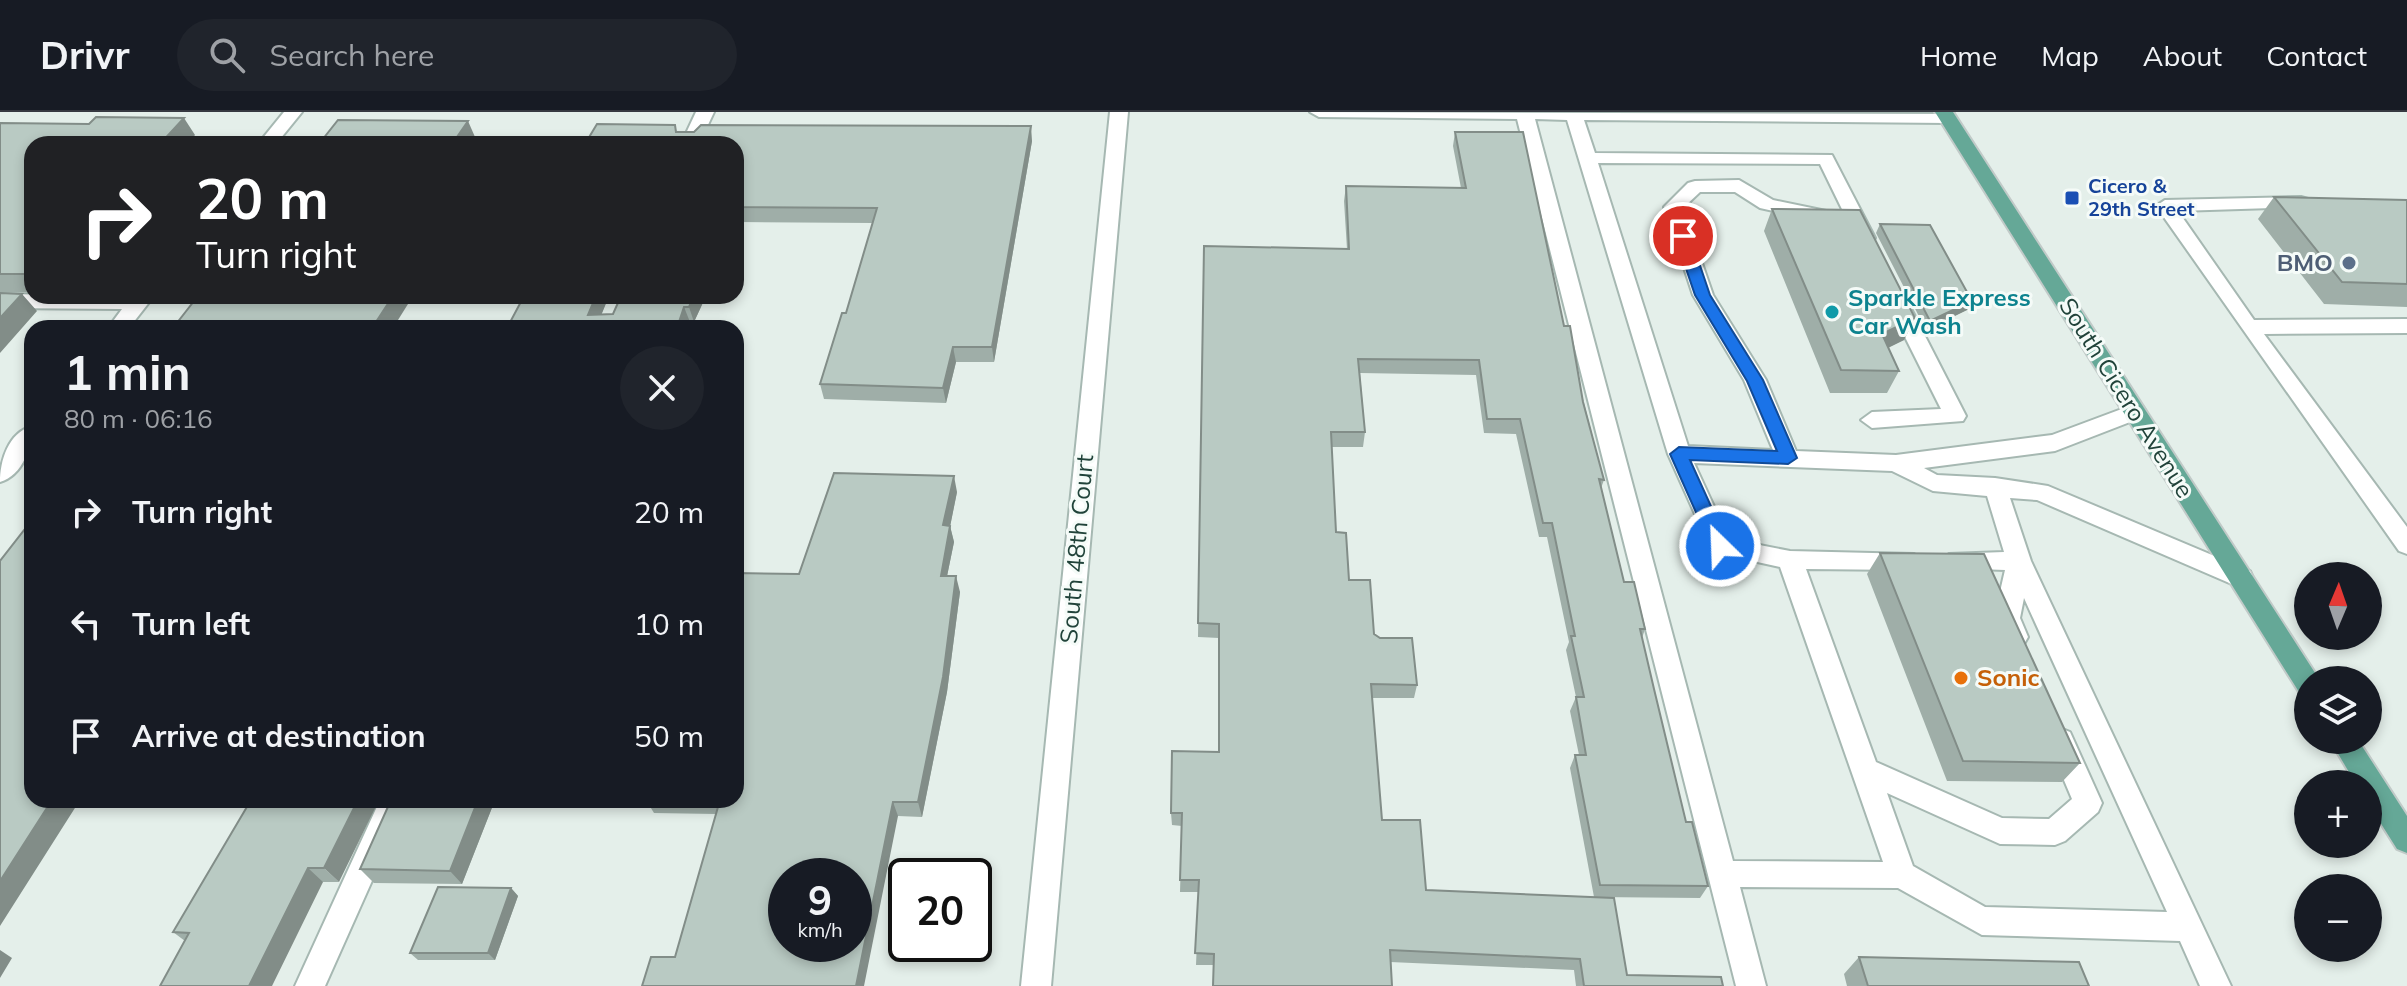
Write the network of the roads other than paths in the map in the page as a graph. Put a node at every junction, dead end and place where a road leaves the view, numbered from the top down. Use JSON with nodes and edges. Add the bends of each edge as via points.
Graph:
{"nodes":[{"id":1,"x":293,"y":112,"type":"edge"},
{"id":2,"x":705,"y":112,"type":"edge"},
{"id":3,"x":1119,"y":112,"type":"edge"},
{"id":4,"x":1319,"y":112,"type":"edge"},
{"id":5,"x":1524,"y":113,"type":"edge"},
{"id":6,"x":1574,"y":115,"type":"junction"},
{"id":7,"x":1946,"y":115,"type":"edge"},
{"id":8,"x":274,"y":136,"type":"edge"},
{"id":9,"x":694,"y":136,"type":"edge"},
{"id":10,"x":1587,"y":158,"type":"junction"},
{"id":11,"x":2324,"y":202,"type":"edge"},
{"id":12,"x":1858,"y":223,"type":"junction"},
{"id":13,"x":1872,"y":251,"type":"edge"},
{"id":14,"x":1886,"y":278,"type":"edge"},
{"id":15,"x":0,"y":301,"type":"edge"},
{"id":16,"x":24,"y":301,"type":"edge"},
{"id":17,"x":137,"y":304,"type":"edge"},
{"id":18,"x":124,"y":320,"type":"edge"},
{"id":19,"x":2407,"y":326,"type":"edge"},
{"id":20,"x":2248,"y":327,"type":"junction"},
{"id":21,"x":2135,"y":412,"type":"junction"},
{"id":22,"x":1872,"y":420,"type":"dead end"},
{"id":23,"x":24,"y":444,"type":"edge"},
{"id":24,"x":1679,"y":454,"type":"junction"},
{"id":25,"x":1788,"y":458,"type":"junction"},
{"id":26,"x":1896,"y":463,"type":"junction"},
{"id":27,"x":0,"y":474,"type":"edge"},
{"id":28,"x":1995,"y":486,"type":"junction"},
{"id":29,"x":2407,"y":545,"type":"edge"},
{"id":30,"x":1790,"y":560,"type":"junction"},
{"id":31,"x":2019,"y":561,"type":"junction"},
{"id":32,"x":2241,"y":578,"type":"junction"},
{"id":33,"x":2025,"y":661,"type":"edge"},
{"id":34,"x":2297,"y":666,"type":"edge"},
{"id":35,"x":2051,"y":718,"type":"edge"},
{"id":36,"x":2352,"y":754,"type":"edge"},
{"id":37,"x":1864,"y":770,"type":"junction"},
{"id":38,"x":390,"y":808,"type":"edge"},
{"id":39,"x":2407,"y":840,"type":"edge"},
{"id":40,"x":1722,"y":874,"type":"junction"},
{"id":41,"x":1902,"y":875,"type":"junction"},
{"id":42,"x":2187,"y":927,"type":"junction"},
{"id":43,"x":310,"y":986,"type":"edge"},
{"id":44,"x":1036,"y":986,"type":"edge"},
{"id":45,"x":1751,"y":986,"type":"edge"},
{"id":46,"x":2216,"y":986,"type":"edge"}],
"edges":[{"from":1,"to":8,"type":"street"},
{"from":2,"to":9,"type":"street"},
{"from":3,"to":44,"type":"street","name":"South 48th Court"},
{"from":4,"to":5,"type":"street"},
{"from":5,"to":6,"type":"street"},
{"from":5,"to":40,"type":"street"},
{"from":6,"to":7,"type":"street"},
{"from":6,"to":10,"type":"street"},
{"from":7,"to":21,"type":"main road","name":"South Cicero Avenue"},
{"from":10,"to":12,"type":"street","via":[[1826,159]]},
{"from":10,"to":24,"type":"street"},
{"from":11,"to":20,"type":"street","via":[[2165,206]]},
{"from":12,"to":13,"type":"street"},
{"from":12,"to":25,"type":"street","via":[[1767,204],[1739,186],[1695,187],[1673,207],[1703,295],[1755,380]]},
{"from":14,"to":22,"type":"street","via":[[1955,416]]},
{"from":15,"to":16,"type":"street"},
{"from":17,"to":18,"type":"street"},
{"from":19,"to":20,"type":"street"},
{"from":20,"to":29,"type":"street"},
{"from":21,"to":26,"type":"street","via":[[2055,443]]},
{"from":21,"to":32,"type":"main road","name":"South Cicero Avenue"},
{"from":23,"to":27,"type":"street"},
{"from":24,"to":25,"type":"street"},
{"from":24,"to":30,"type":"street","via":[[1720,546]]},
{"from":25,"to":26,"type":"street"},
{"from":26,"to":28,"type":"street","via":[[1933,483]]},
{"from":28,"to":31,"type":"street"},
{"from":28,"to":32,"type":"street","via":[[2040,492]]},
{"from":30,"to":31,"type":"street"},
{"from":30,"to":37,"type":"street"},
{"from":31,"to":33,"type":"street","via":[[2007,618]]},
{"from":31,"to":42,"type":"street"},
{"from":32,"to":34,"type":"main road","name":"South Cicero Avenue"},
{"from":35,"to":37,"type":"street","via":[[2088,803],[2055,832],[2000,831]]},
{"from":36,"to":39,"type":"main road"},
{"from":37,"to":41,"type":"street"},
{"from":38,"to":43,"type":"street"},
{"from":40,"to":41,"type":"street"},
{"from":40,"to":45,"type":"street"},
{"from":41,"to":42,"type":"street","via":[[1982,921]]},
{"from":42,"to":46,"type":"street"}]}
